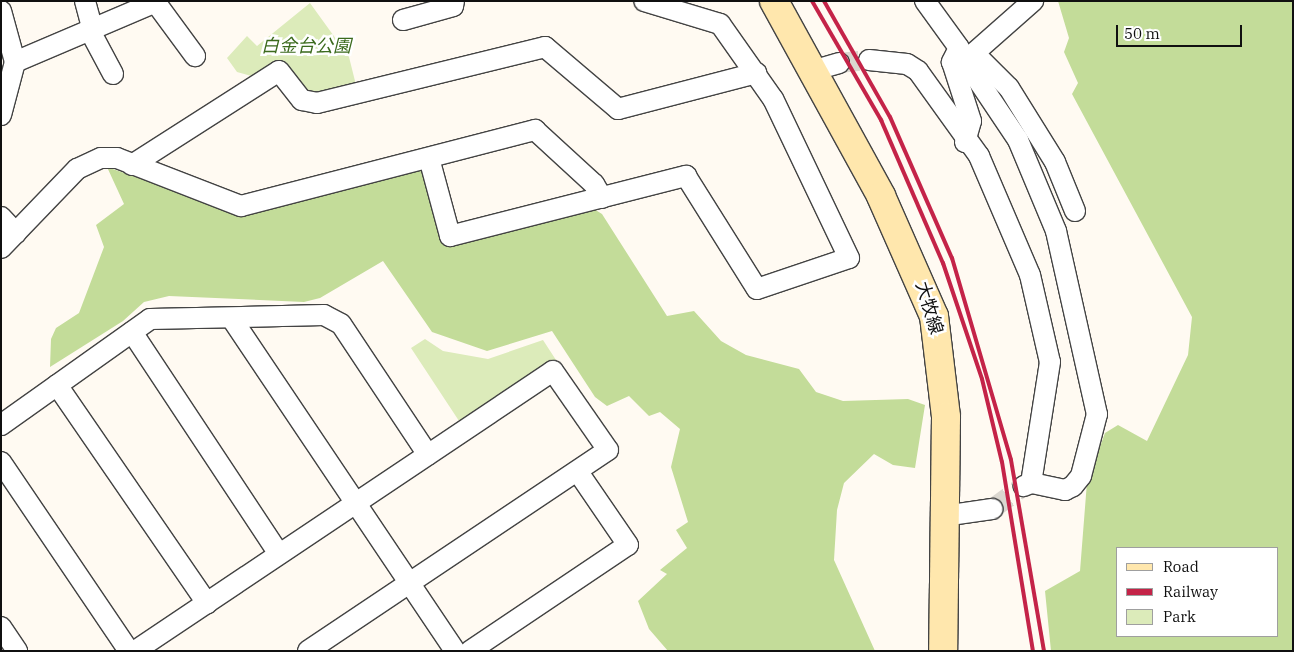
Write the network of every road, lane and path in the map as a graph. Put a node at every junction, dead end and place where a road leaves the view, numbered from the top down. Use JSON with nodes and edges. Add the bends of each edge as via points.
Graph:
{"nodes":[{"id":1,"x":85,"y":1,"type":"edge"},
{"id":2,"x":454,"y":1,"type":"edge"},
{"id":3,"x":644,"y":1,"type":"edge"},
{"id":4,"x":774,"y":1,"type":"edge"},
{"id":5,"x":925,"y":1,"type":"edge"},
{"id":6,"x":1033,"y":1,"type":"edge"},
{"id":7,"x":157,"y":2,"type":"edge"},
{"id":8,"x":134,"y":7,"type":"edge"},
{"id":9,"x":1,"y":11,"type":"edge"},
{"id":10,"x":403,"y":20,"type":"dead end"},
{"id":11,"x":91,"y":28,"type":"junction"},
{"id":12,"x":966,"y":54,"type":"junction"},
{"id":13,"x":195,"y":56,"type":"dead end"},
{"id":14,"x":869,"y":60,"type":"tunnel mouth"},
{"id":15,"x":15,"y":62,"type":"junction"},
{"id":16,"x":113,"y":74,"type":"dead end"},
{"id":17,"x":756,"y":74,"type":"junction"},
{"id":18,"x":1,"y":115,"type":"edge"},
{"id":19,"x":965,"y":142,"type":"junction"},
{"id":20,"x":429,"y":158,"type":"junction"},
{"id":21,"x":132,"y":164,"type":"junction"},
{"id":22,"x":602,"y":198,"type":"junction"},
{"id":23,"x":1075,"y":211,"type":"dead end"},
{"id":24,"x":1,"y":218,"type":"edge"},
{"id":25,"x":16,"y":233,"type":"junction"},
{"id":26,"x":1,"y":248,"type":"edge"},
{"id":27,"x":232,"y":319,"type":"junction"},
{"id":28,"x":132,"y":332,"type":"junction"},
{"id":29,"x":58,"y":385,"type":"junction"},
{"id":30,"x":1,"y":425,"type":"edge"},
{"id":31,"x":428,"y":455,"type":"junction"},
{"id":32,"x":1,"y":462,"type":"edge"},
{"id":33,"x":578,"y":472,"type":"junction"},
{"id":34,"x":356,"y":503,"type":"junction"},
{"id":35,"x":992,"y":508,"type":"tunnel mouth"},
{"id":36,"x":944,"y":516,"type":"junction"},
{"id":37,"x":279,"y":554,"type":"junction"},
{"id":38,"x":410,"y":583,"type":"junction"},
{"id":39,"x":206,"y":603,"type":"junction"},
{"id":40,"x":1,"y":627,"type":"edge"},
{"id":41,"x":17,"y":651,"type":"edge"},
{"id":42,"x":128,"y":651,"type":"edge"},
{"id":43,"x":135,"y":651,"type":"edge"},
{"id":44,"x":308,"y":651,"type":"edge"},
{"id":45,"x":455,"y":651,"type":"edge"},
{"id":46,"x":470,"y":651,"type":"edge"},
{"id":47,"x":943,"y":651,"type":"edge"}],
"edges":[{"from":1,"to":11,"type":"street"},
{"from":2,"to":10,"type":"street","via":[[454,6]]},
{"from":3,"to":17,"type":"street","via":[[720,24]]},
{"from":4,"to":36,"type":"street","name":"大牧線","via":[[827,66],[934,316],[945,387]]},
{"from":5,"to":12,"type":"street"},
{"from":6,"to":12,"type":"street"},
{"from":7,"to":8,"type":"street"},
{"from":7,"to":13,"type":"street"},
{"from":8,"to":11,"type":"street"},
{"from":9,"to":15,"type":"street"},
{"from":11,"to":15,"type":"street"},
{"from":11,"to":16,"type":"street"},
{"from":12,"to":19,"type":"street","via":[[952,62],[971,121]]},
{"from":12,"to":19,"type":"street","via":[[1018,140],[1056,231],[1097,414],[1081,476],[1065,490],[1028,484],[1050,362],[1030,274],[979,156]]},
{"from":12,"to":23,"type":"street","via":[[1009,88],[1055,162]]},
{"from":14,"to":19,"type":"street","via":[[907,64],[918,71]]},
{"from":15,"to":18,"type":"street"},
{"from":17,"to":21,"type":"street","via":[[618,109],[545,47],[317,102],[302,100],[278,71]]},
{"from":17,"to":22,"type":"street","via":[[773,99],[849,258],[758,289],[686,176]]},
{"from":20,"to":21,"type":"street","via":[[241,206]]},
{"from":20,"to":22,"type":"street","via":[[535,130],[594,184]]},
{"from":20,"to":22,"type":"street","via":[[450,236]]},
{"from":21,"to":25,"type":"street","via":[[117,158],[89,161]]},
{"from":24,"to":25,"type":"street"},
{"from":25,"to":26,"type":"street"},
{"from":27,"to":28,"type":"street","via":[[159,316]]},
{"from":27,"to":31,"type":"street","via":[[324,315],[341,324]]},
{"from":27,"to":34,"type":"street"},
{"from":28,"to":29,"type":"street"},
{"from":28,"to":37,"type":"street"},
{"from":29,"to":30,"type":"street"},
{"from":29,"to":39,"type":"street"},
{"from":31,"to":33,"type":"street","via":[[553,372],[608,450]]},
{"from":31,"to":34,"type":"street"},
{"from":32,"to":42,"type":"street"},
{"from":33,"to":38,"type":"street"},
{"from":33,"to":46,"type":"street","via":[[628,545]]},
{"from":34,"to":37,"type":"street"},
{"from":34,"to":38,"type":"street"},
{"from":35,"to":36,"type":"street"},
{"from":36,"to":47,"type":"street","name":"大牧線"},
{"from":37,"to":39,"type":"street"},
{"from":38,"to":44,"type":"street"},
{"from":38,"to":45,"type":"street"},
{"from":39,"to":43,"type":"street"},
{"from":40,"to":41,"type":"street"}]}
